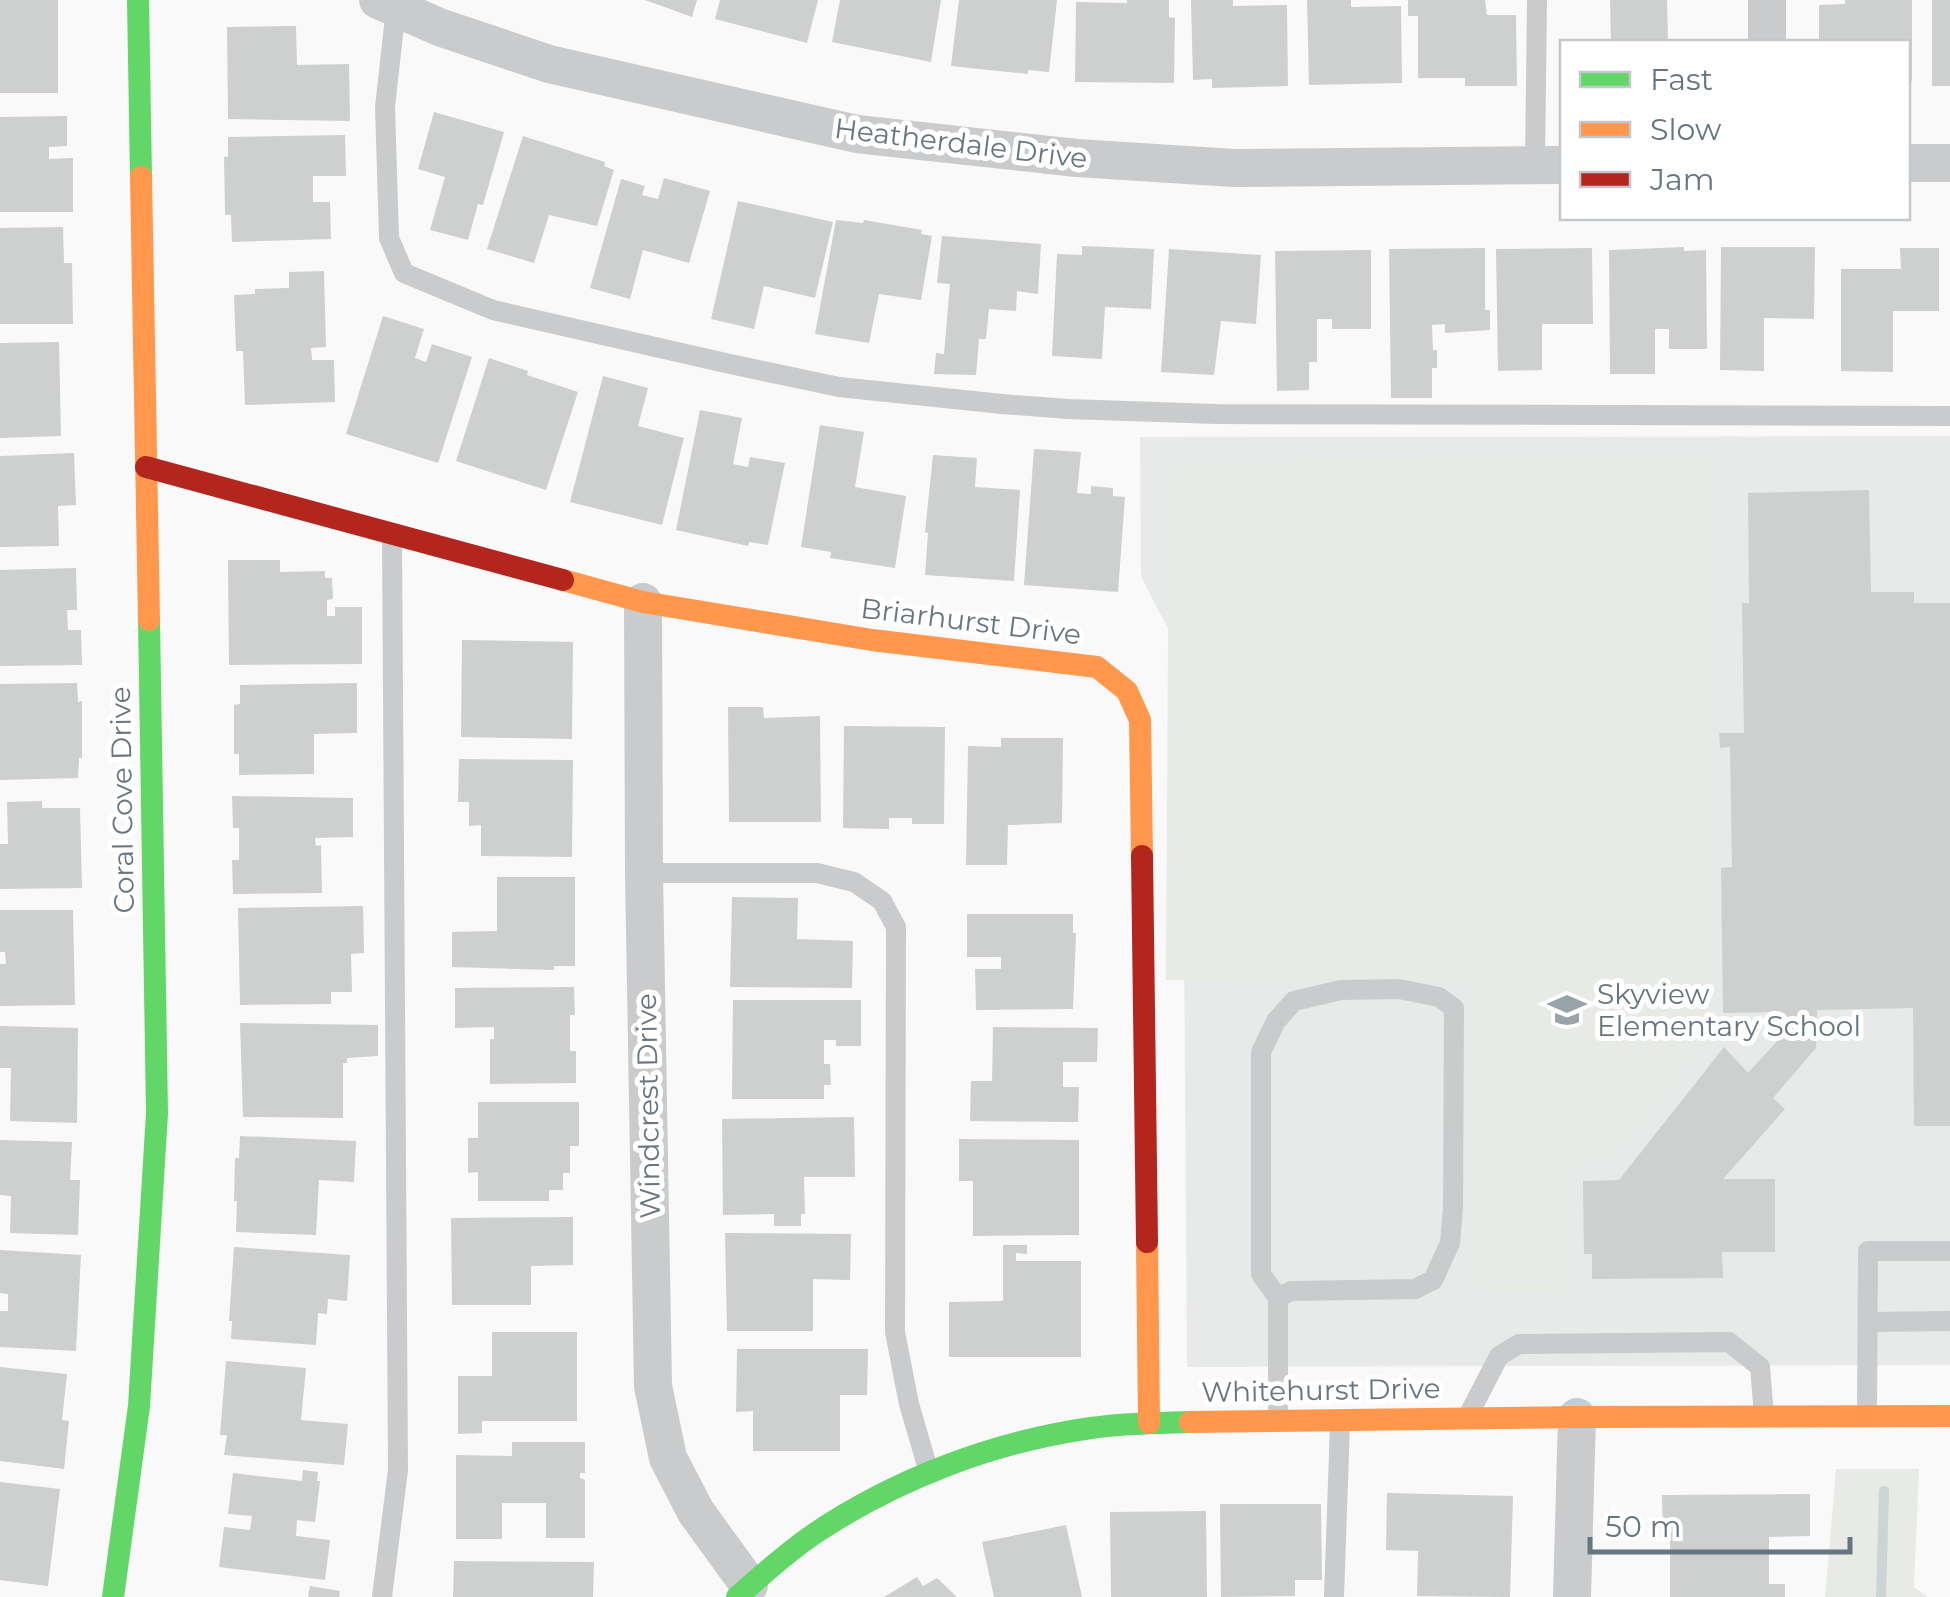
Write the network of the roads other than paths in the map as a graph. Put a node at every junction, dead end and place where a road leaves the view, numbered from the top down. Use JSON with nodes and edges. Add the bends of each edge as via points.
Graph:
{"nodes":[{"id":1,"x":138,"y":0,"type":"edge"},
{"id":2,"x":1537,"y":0,"type":"edge"},
{"id":3,"x":1767,"y":0,"type":"edge"},
{"id":4,"x":387,"y":4,"type":"edge"},
{"id":5,"x":1767,"y":40,"type":"edge"},
{"id":6,"x":1950,"y":162,"type":"edge"},
{"id":7,"x":1910,"y":163,"type":"edge"},
{"id":8,"x":1549,"y":165,"type":"edge"},
{"id":9,"x":1950,"y":416,"type":"edge"},
{"id":10,"x":146,"y":466,"type":"junction"},
{"id":11,"x":392,"y":532,"type":"junction"},
{"id":12,"x":643,"y":602,"type":"junction"},
{"id":13,"x":644,"y":873,"type":"junction"},
{"id":14,"x":1950,"y":1251,"type":"edge"},
{"id":15,"x":1278,"y":1298,"type":"junction"},
{"id":16,"x":1950,"y":1321,"type":"edge"},
{"id":17,"x":1868,"y":1322,"type":"junction"},
{"id":18,"x":1764,"y":1416,"type":"junction"},
{"id":19,"x":1867,"y":1416,"type":"junction"},
{"id":20,"x":1950,"y":1416,"type":"edge"},
{"id":21,"x":1577,"y":1417,"type":"junction"},
{"id":22,"x":1466,"y":1418,"type":"junction"},
{"id":23,"x":1340,"y":1420,"type":"junction"},
{"id":24,"x":1278,"y":1422,"type":"junction"},
{"id":25,"x":1149,"y":1423,"type":"junction"},
{"id":26,"x":929,"y":1471,"type":"junction"},
{"id":27,"x":743,"y":1591,"type":"edge"},
{"id":28,"x":112,"y":1597,"type":"edge"},
{"id":29,"x":382,"y":1597,"type":"edge"},
{"id":30,"x":1334,"y":1597,"type":"edge"},
{"id":31,"x":1572,"y":1597,"type":"edge"}],
"edges":[{"from":1,"to":10,"type":"street","name":"Coral Cove Drive"},
{"from":2,"to":8,"type":"lane"},
{"from":3,"to":5,"type":"street"},
{"from":4,"to":8,"type":"street","name":"Heatherdale Drive","via":[[549,64],[857,134],[1234,168]]},
{"from":4,"to":9,"type":"lane","via":[[389,238],[404,273],[493,310],[839,387],[1068,409]]},
{"from":6,"to":7,"type":"street"},
{"from":10,"to":11,"type":"street","name":"Briarhurst Drive"},
{"from":10,"to":28,"type":"street","name":"Coral Cove Drive","via":[[158,1113],[139,1406]]},
{"from":11,"to":12,"type":"street","name":"Briarhurst Drive"},
{"from":11,"to":29,"type":"lane","via":[[398,1470]]},
{"from":12,"to":13,"type":"street","name":"Windcrest Drive"},
{"from":12,"to":25,"type":"street","name":"Briarhurst Drive","via":[[872,640],[1098,667],[1127,691],[1140,720]]},
{"from":13,"to":26,"type":"lane","via":[[817,873],[854,882],[882,900],[896,927],[896,1332]]},
{"from":13,"to":27,"type":"street","name":"Windcrest Drive","via":[[652,1386],[668,1458]]},
{"from":14,"to":17,"type":"lane","via":[[1868,1251]]},
{"from":15,"to":15,"type":"lane","via":[[1290,1291],[1415,1289],[1433,1280],[1450,1244],[1453,1208],[1454,1008],[1439,996],[1341,990],[1294,1002],[1276,1021],[1261,1052],[1261,1274]]},
{"from":15,"to":24,"type":"lane"},
{"from":16,"to":17,"type":"lane"},
{"from":17,"to":19,"type":"lane"},
{"from":18,"to":19,"type":"street","name":"Whitehurst Drive"},
{"from":18,"to":21,"type":"street","name":"Whitehurst Drive"},
{"from":18,"to":22,"type":"lane","via":[[1760,1367],[1729,1342],[1710,1342],[1519,1344],[1499,1356]]},
{"from":19,"to":20,"type":"street","name":"Whitehurst Drive"},
{"from":21,"to":22,"type":"street","name":"Whitehurst Drive"},
{"from":21,"to":31,"type":"street"},
{"from":22,"to":23,"type":"street","name":"Whitehurst Drive"},
{"from":23,"to":24,"type":"street","name":"Whitehurst Drive"},
{"from":23,"to":30,"type":"lane"},
{"from":24,"to":25,"type":"street","name":"Whitehurst Drive"},
{"from":25,"to":26,"type":"street","name":"Whitehurst Drive","via":[[1074,1431]]},
{"from":26,"to":27,"type":"street","name":"Whitehurst Drive","via":[[804,1542]]}]}
